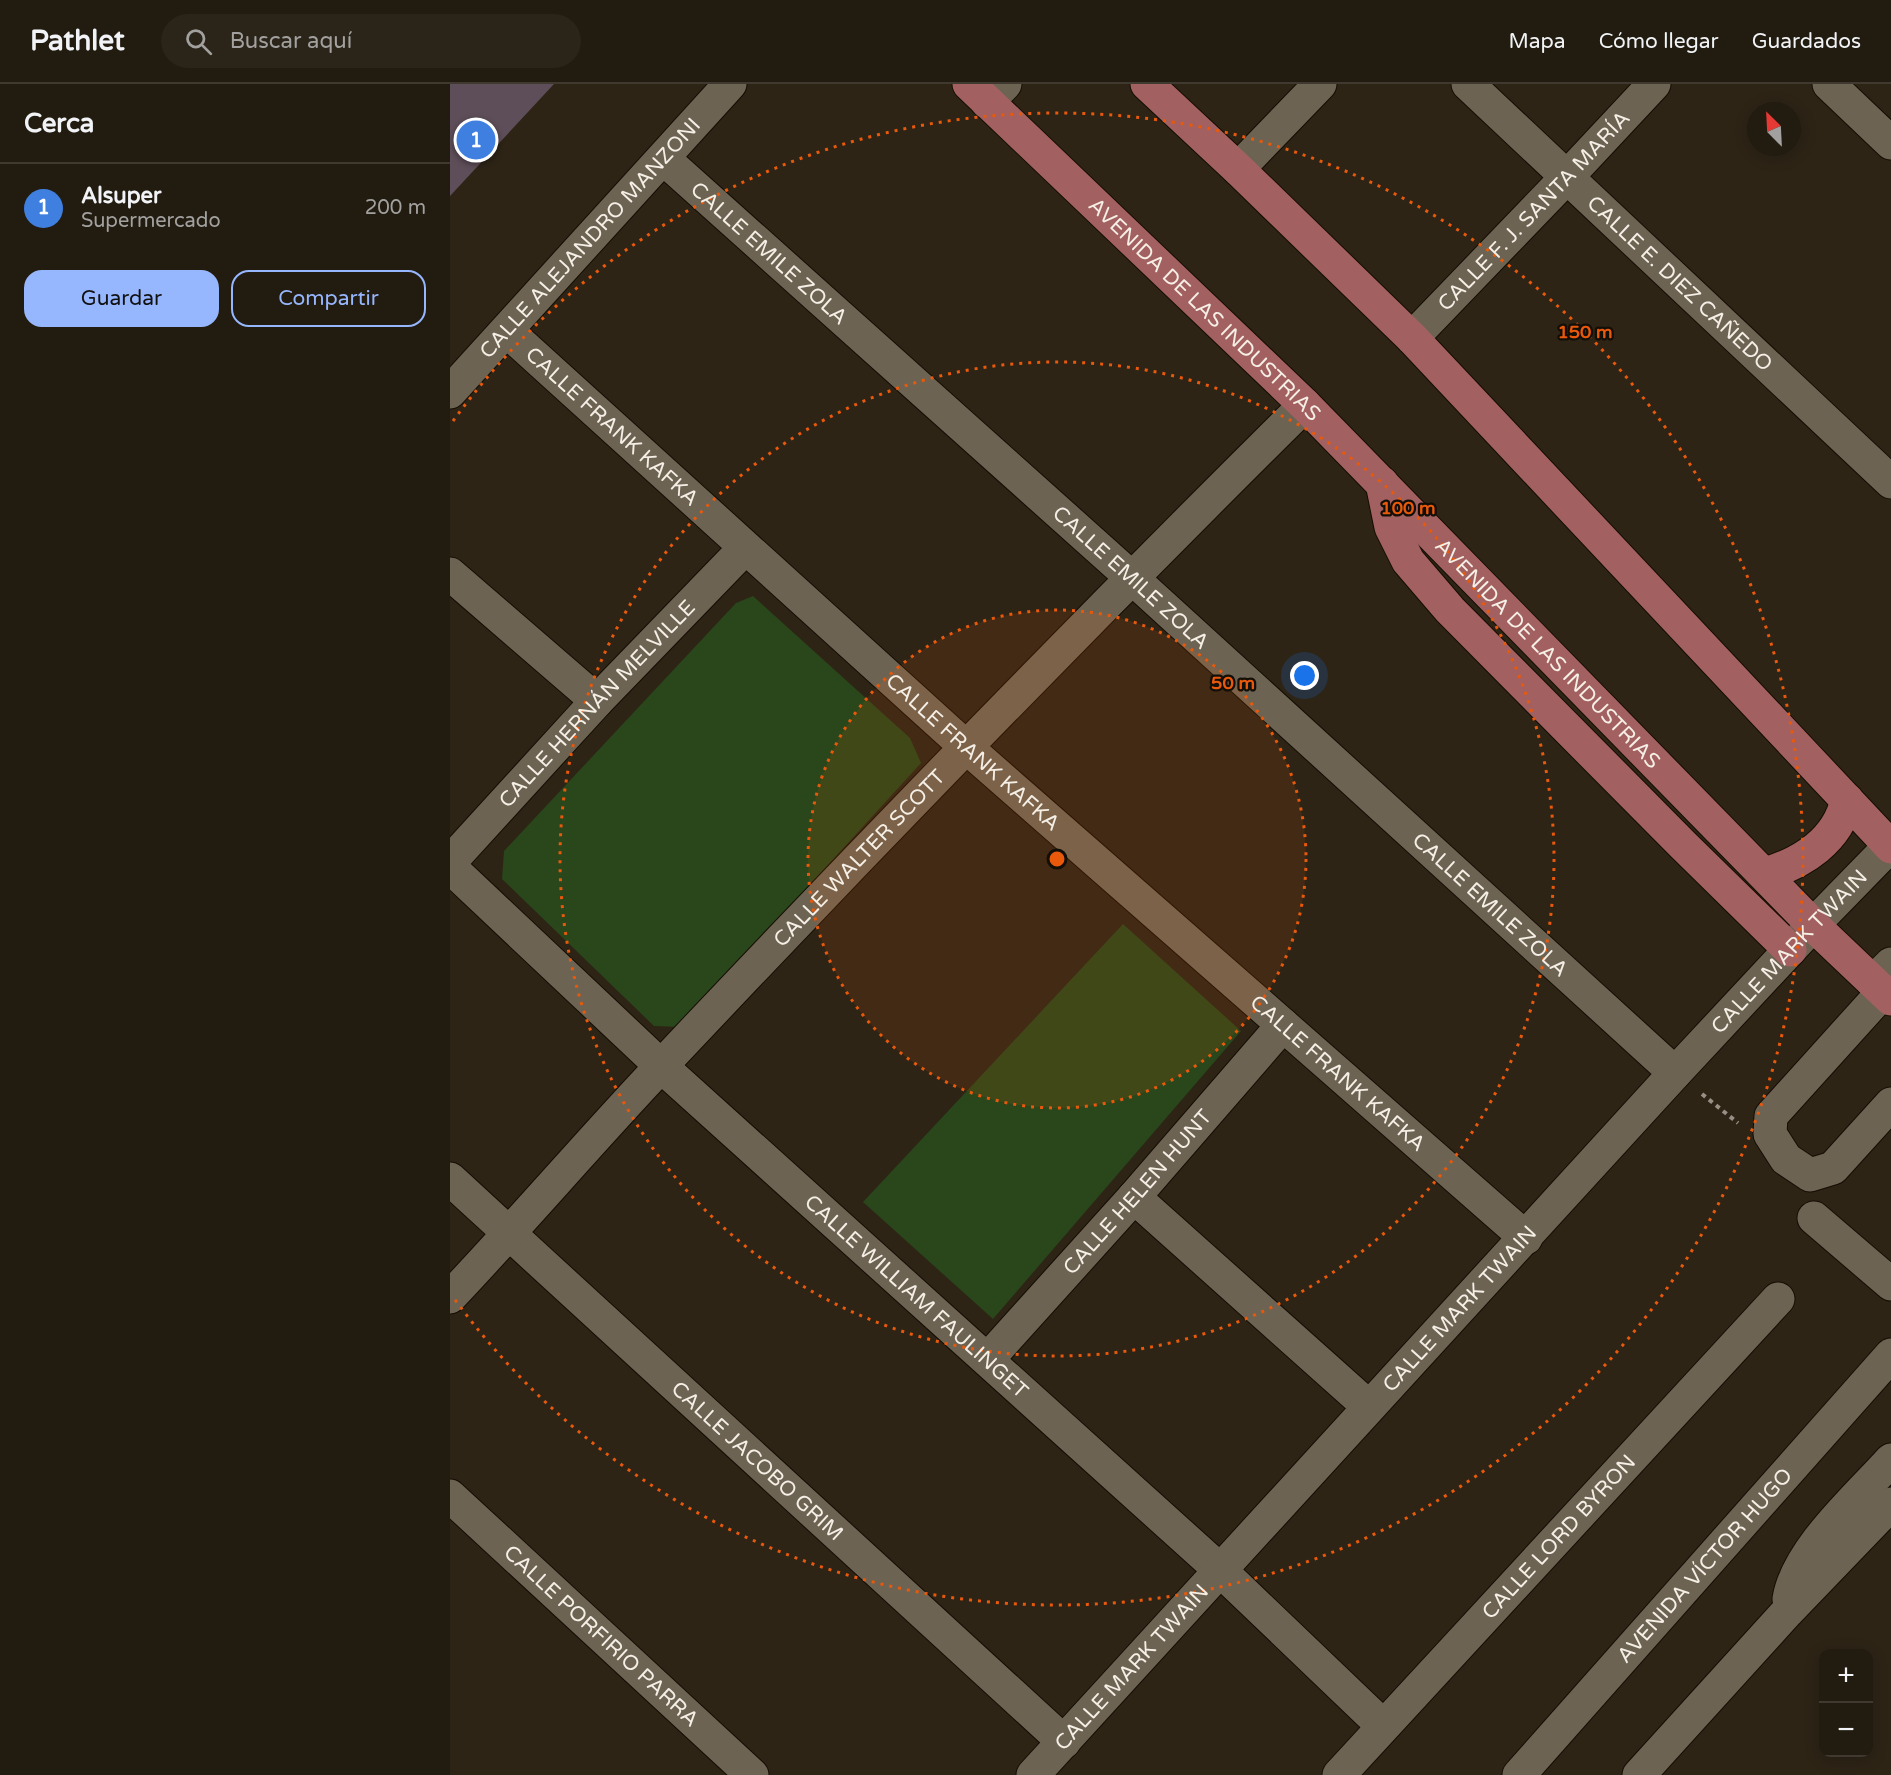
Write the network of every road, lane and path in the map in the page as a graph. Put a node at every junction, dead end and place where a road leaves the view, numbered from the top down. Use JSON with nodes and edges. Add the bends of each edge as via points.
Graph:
{"nodes":[{"id":1,"x":730,"y":84,"type":"edge"},
{"id":2,"x":1147,"y":84,"type":"edge"},
{"id":3,"x":1320,"y":84,"type":"edge"},
{"id":4,"x":1468,"y":84,"type":"edge"},
{"id":5,"x":1654,"y":84,"type":"edge"},
{"id":6,"x":1829,"y":84,"type":"edge"},
{"id":7,"x":987,"y":90,"type":"edge"},
{"id":8,"x":1891,"y":143,"type":"edge"},
{"id":9,"x":664,"y":159,"type":"junction"},
{"id":10,"x":1239,"y":169,"type":"junction"},
{"id":11,"x":1567,"y":177,"type":"junction"},
{"id":12,"x":507,"y":331,"type":"junction"},
{"id":13,"x":1412,"y":338,"type":"junction"},
{"id":14,"x":450,"y":392,"type":"edge"},
{"id":15,"x":1305,"y":405,"type":"junction"},
{"id":16,"x":1891,"y":482,"type":"edge"},
{"id":17,"x":1382,"y":483,"type":"junction"},
{"id":18,"x":745,"y":548,"type":"junction"},
{"id":19,"x":450,"y":574,"type":"edge"},
{"id":20,"x":1132,"y":578,"type":"junction"},
{"id":21,"x":597,"y":701,"type":"junction"},
{"id":22,"x":966,"y":747,"type":"junction"},
{"id":23,"x":1846,"y":800,"type":"junction"},
{"id":24,"x":1891,"y":847,"type":"edge"},
{"id":25,"x":450,"y":862,"type":"edge"},
{"id":26,"x":450,"y":867,"type":"edge"},
{"id":27,"x":1766,"y":874,"type":"junction"},
{"id":28,"x":1813,"y":925,"type":"junction"},
{"id":29,"x":1790,"y":950,"type":"junction"},
{"id":30,"x":1885,"y":984,"type":"edge"},
{"id":31,"x":1283,"y":1025,"type":"junction"},
{"id":32,"x":661,"y":1066,"type":"junction"},
{"id":33,"x":1675,"y":1073,"type":"junction"},
{"id":34,"x":1891,"y":1104,"type":"edge"},
{"id":35,"x":1770,"y":1134,"type":"junction"},
{"id":36,"x":450,"y":1179,"type":"edge"},
{"id":37,"x":1134,"y":1197,"type":"junction"},
{"id":38,"x":1814,"y":1218,"type":"dead end"},
{"id":39,"x":509,"y":1235,"type":"junction"},
{"id":40,"x":1526,"y":1238,"type":"junction"},
{"id":41,"x":1891,"y":1284,"type":"edge"},
{"id":42,"x":450,"y":1297,"type":"edge"},
{"id":43,"x":1778,"y":1299,"type":"dead end"},
{"id":44,"x":1891,"y":1355,"type":"edge"},
{"id":45,"x":988,"y":1359,"type":"junction"},
{"id":46,"x":1369,"y":1407,"type":"junction"},
{"id":47,"x":1891,"y":1461,"type":"edge"},
{"id":48,"x":450,"y":1496,"type":"edge"},
{"id":49,"x":1891,"y":1504,"type":"edge"},
{"id":50,"x":1220,"y":1570,"type":"junction"},
{"id":51,"x":1787,"y":1612,"type":"junction"},
{"id":52,"x":1383,"y":1726,"type":"junction"},
{"id":53,"x":1064,"y":1742,"type":"junction"},
{"id":54,"x":739,"y":1771,"type":"edge"},
{"id":55,"x":1033,"y":1775,"type":"edge"},
{"id":56,"x":1339,"y":1775,"type":"edge"},
{"id":57,"x":1519,"y":1775,"type":"edge"},
{"id":58,"x":1639,"y":1775,"type":"edge"}],
"edges":[{"from":1,"to":9,"type":"street","name":"CALLE ALEJANDRO MANZONI"},
{"from":2,"to":10,"type":"main road"},
{"from":3,"to":10,"type":"street"},
{"from":4,"to":11,"type":"street","name":"CALLE E. DIEZ CAÑEDO"},
{"from":5,"to":11,"type":"street","name":"CALLE F. J. SANTA MARÍA"},
{"from":6,"to":8,"type":"street"},
{"from":7,"to":15,"type":"main road","name":"AVENIDA DE LAS INDUSTRIAS"},
{"from":9,"to":12,"type":"street","name":"CALLE ALEJANDRO MANZONI"},
{"from":9,"to":20,"type":"street","name":"CALLE EMILE ZOLA"},
{"from":10,"to":13,"type":"main road"},
{"from":11,"to":13,"type":"street","name":"CALLE F. J. SANTA MARÍA"},
{"from":11,"to":16,"type":"street","name":"CALLE E. DIEZ CAÑEDO"},
{"from":12,"to":14,"type":"street","name":"CALLE ALEJANDRO MANZONI"},
{"from":12,"to":18,"type":"street","name":"CALLE FRANK KAFKA"},
{"from":13,"to":23,"type":"main road"},
{"from":15,"to":17,"type":"main road","name":"AVENIDA DE LAS INDUSTRIAS"},
{"from":15,"to":20,"type":"street","name":"CALLE WALTER SCOTT"},
{"from":17,"to":27,"type":"main road","name":"AVENIDA DE LAS INDUSTRIAS"},
{"from":17,"to":29,"type":"main road","via":[[1391,527],[1408,561],[1450,610]]},
{"from":18,"to":21,"type":"street","name":"CALLE HERNÁN MELVILLE"},
{"from":18,"to":22,"type":"street","name":"CALLE FRANK KAFKA"},
{"from":19,"to":21,"type":"street"},
{"from":20,"to":22,"type":"street","name":"CALLE WALTER SCOTT"},
{"from":20,"to":33,"type":"street","name":"CALLE EMILE ZOLA"},
{"from":21,"to":25,"type":"street","name":"CALLE HERNÁN MELVILLE"},
{"from":22,"to":31,"type":"street","name":"CALLE FRANK KAFKA"},
{"from":22,"to":32,"type":"street","name":"CALLE WALTER SCOTT"},
{"from":23,"to":24,"type":"main road"},
{"from":23,"to":27,"type":"main road","via":[[1835,830],[1815,850],[1784,869]]},
{"from":24,"to":28,"type":"street","name":"CALLE MARK TWAIN"},
{"from":26,"to":32,"type":"street","name":"CALLE WILLIAM FAULINGET"},
{"from":27,"to":28,"type":"main road","name":"AVENIDA DE LAS INDUSTRIAS"},
{"from":28,"to":29,"type":"street","name":"CALLE MARK TWAIN"},
{"from":28,"to":30,"type":"main road","name":"AVENIDA DE LAS INDUSTRIAS"},
{"from":29,"to":33,"type":"street","name":"CALLE MARK TWAIN"},
{"from":30,"to":35,"type":"street","via":[[1771,1116]]},
{"from":31,"to":37,"type":"street","name":"CALLE HELEN HUNT"},
{"from":31,"to":40,"type":"street","name":"CALLE FRANK KAFKA"},
{"from":32,"to":39,"type":"street","name":"CALLE WALTER SCOTT"},
{"from":32,"to":45,"type":"street","name":"CALLE WILLIAM FAULINGET"},
{"from":33,"to":35,"type":"path","via":[[1743,1127]]},
{"from":33,"to":40,"type":"street","name":"CALLE MARK TWAIN"},
{"from":34,"to":35,"type":"street","via":[[1833,1168],[1810,1174],[1786,1159]]},
{"from":36,"to":39,"type":"street","name":"CALLE JACOBO GRIM"},
{"from":37,"to":45,"type":"street","name":"CALLE HELEN HUNT"},
{"from":37,"to":46,"type":"street"},
{"from":38,"to":41,"type":"street"},
{"from":39,"to":42,"type":"street","name":"CALLE WALTER SCOTT"},
{"from":39,"to":53,"type":"street","name":"CALLE JACOBO GRIM"},
{"from":40,"to":46,"type":"street","name":"CALLE MARK TWAIN"},
{"from":43,"to":52,"type":"street","name":"CALLE LORD BYRON"},
{"from":44,"to":57,"type":"street","name":"AVENIDA VÍCTOR HUGO"},
{"from":45,"to":50,"type":"street","name":"CALLE WILLIAM FAULINGET"},
{"from":46,"to":50,"type":"street","name":"CALLE MARK TWAIN"},
{"from":47,"to":51,"type":"street","via":[[1822,1536],[1791,1586]]},
{"from":48,"to":54,"type":"street","name":"CALLE PORFIRIO PARRA"},
{"from":49,"to":51,"type":"street"},
{"from":50,"to":52,"type":"street","name":"CALLE WILLIAM FAULINGET"},
{"from":50,"to":53,"type":"street","name":"CALLE MARK TWAIN"},
{"from":51,"to":58,"type":"street"},
{"from":52,"to":56,"type":"street","name":"CALLE LORD BYRON"},
{"from":53,"to":55,"type":"street","name":"CALLE MARK TWAIN"}]}
